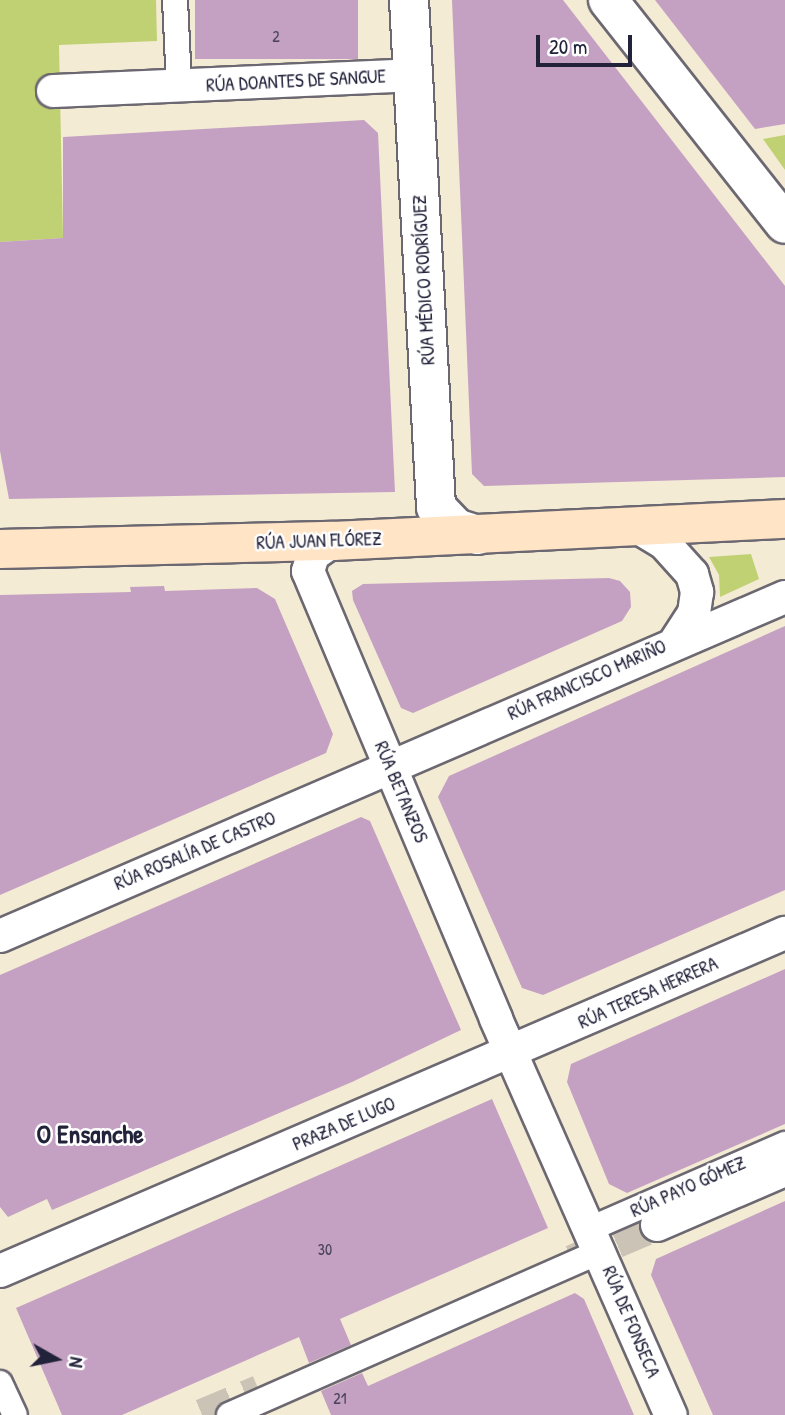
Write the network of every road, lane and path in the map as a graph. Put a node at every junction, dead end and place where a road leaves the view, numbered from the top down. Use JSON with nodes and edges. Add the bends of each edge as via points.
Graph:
{"nodes":[{"id":1,"x":175,"y":0,"type":"edge"},
{"id":2,"x":409,"y":0,"type":"edge"},
{"id":3,"x":608,"y":0,"type":"edge"},
{"id":4,"x":413,"y":75,"type":"junction"},
{"id":5,"x":179,"y":86,"type":"junction"},
{"id":6,"x":53,"y":91,"type":"dead end"},
{"id":7,"x":785,"y":225,"type":"edge"},
{"id":8,"x":785,"y":519,"type":"edge"},
{"id":9,"x":639,"y":528,"type":"junction"},
{"id":10,"x":478,"y":535,"type":"junction"},
{"id":11,"x":333,"y":541,"type":"junction"},
{"id":12,"x":0,"y":549,"type":"edge"},
{"id":13,"x":785,"y":597,"type":"edge"},
{"id":14,"x":676,"y":641,"type":"junction"},
{"id":15,"x":391,"y":767,"type":"junction"},
{"id":16,"x":785,"y":933,"type":"edge"},
{"id":17,"x":0,"y":936,"type":"edge"},
{"id":18,"x":510,"y":1052,"type":"junction"},
{"id":19,"x":785,"y":1144,"type":"edge"},
{"id":20,"x":785,"y":1170,"type":"edge"},
{"id":21,"x":657,"y":1225,"type":"tunnel mouth"},
{"id":22,"x":595,"y":1240,"type":"junction"},
{"id":23,"x":0,"y":1271,"type":"edge"},
{"id":24,"x":0,"y":1383,"type":"edge"},
{"id":25,"x":15,"y":1415,"type":"edge"},
{"id":26,"x":229,"y":1415,"type":"edge"},
{"id":27,"x":671,"y":1415,"type":"edge"}],
"edges":[{"from":1,"to":5,"type":"street","name":"RÚA DOANTES DE SANGUE"},
{"from":2,"to":4,"type":"street","name":"RÚA MÉDICO RODRÍGUEZ"},
{"from":3,"to":7,"type":"street"},
{"from":4,"to":5,"type":"street","name":"RÚA DOANTES DE SANGUE"},
{"from":4,"to":10,"type":"street","name":"RÚA MÉDICO RODRÍGUEZ","via":[[436,507],[456,528]]},
{"from":5,"to":6,"type":"street","name":"RÚA DOANTES DE SANGUE"},
{"from":8,"to":9,"type":"main road","name":"RÚA JUAN FLÓREZ"},
{"from":9,"to":10,"type":"main road","name":"RÚA JUAN FLÓREZ"},
{"from":9,"to":14,"type":"street","via":[[664,543],[692,574],[697,592],[694,613]]},
{"from":10,"to":11,"type":"main road","name":"RÚA JUAN FLÓREZ"},
{"from":11,"to":12,"type":"main road","name":"RÚA JUAN FLÓREZ"},
{"from":11,"to":15,"type":"street","name":"RÚA BETANZOS","via":[[313,555],[309,572]]},
{"from":13,"to":14,"type":"street","name":"RÚA FRANCISCO MARIÑO"},
{"from":14,"to":15,"type":"street","name":"RÚA FRANCISCO MARIÑO"},
{"from":15,"to":17,"type":"street","name":"RÚA ROSALÍA DE CASTRO"},
{"from":15,"to":18,"type":"street","name":"RÚA BETANZOS"},
{"from":16,"to":18,"type":"street","name":"RÚA TERESA HERRERA"},
{"from":18,"to":22,"type":"street"},
{"from":18,"to":23,"type":"street","name":"PRAZA DE LUGO"},
{"from":19,"to":22,"type":"street","name":"RÚA PAYO GÓMEZ"},
{"from":20,"to":21,"type":"street","name":"RÚA PAYO GÓMEZ"},
{"from":22,"to":26,"type":"street"},
{"from":22,"to":27,"type":"street","name":"RÚA DE FONSECA"},
{"from":24,"to":25,"type":"street"}]}
